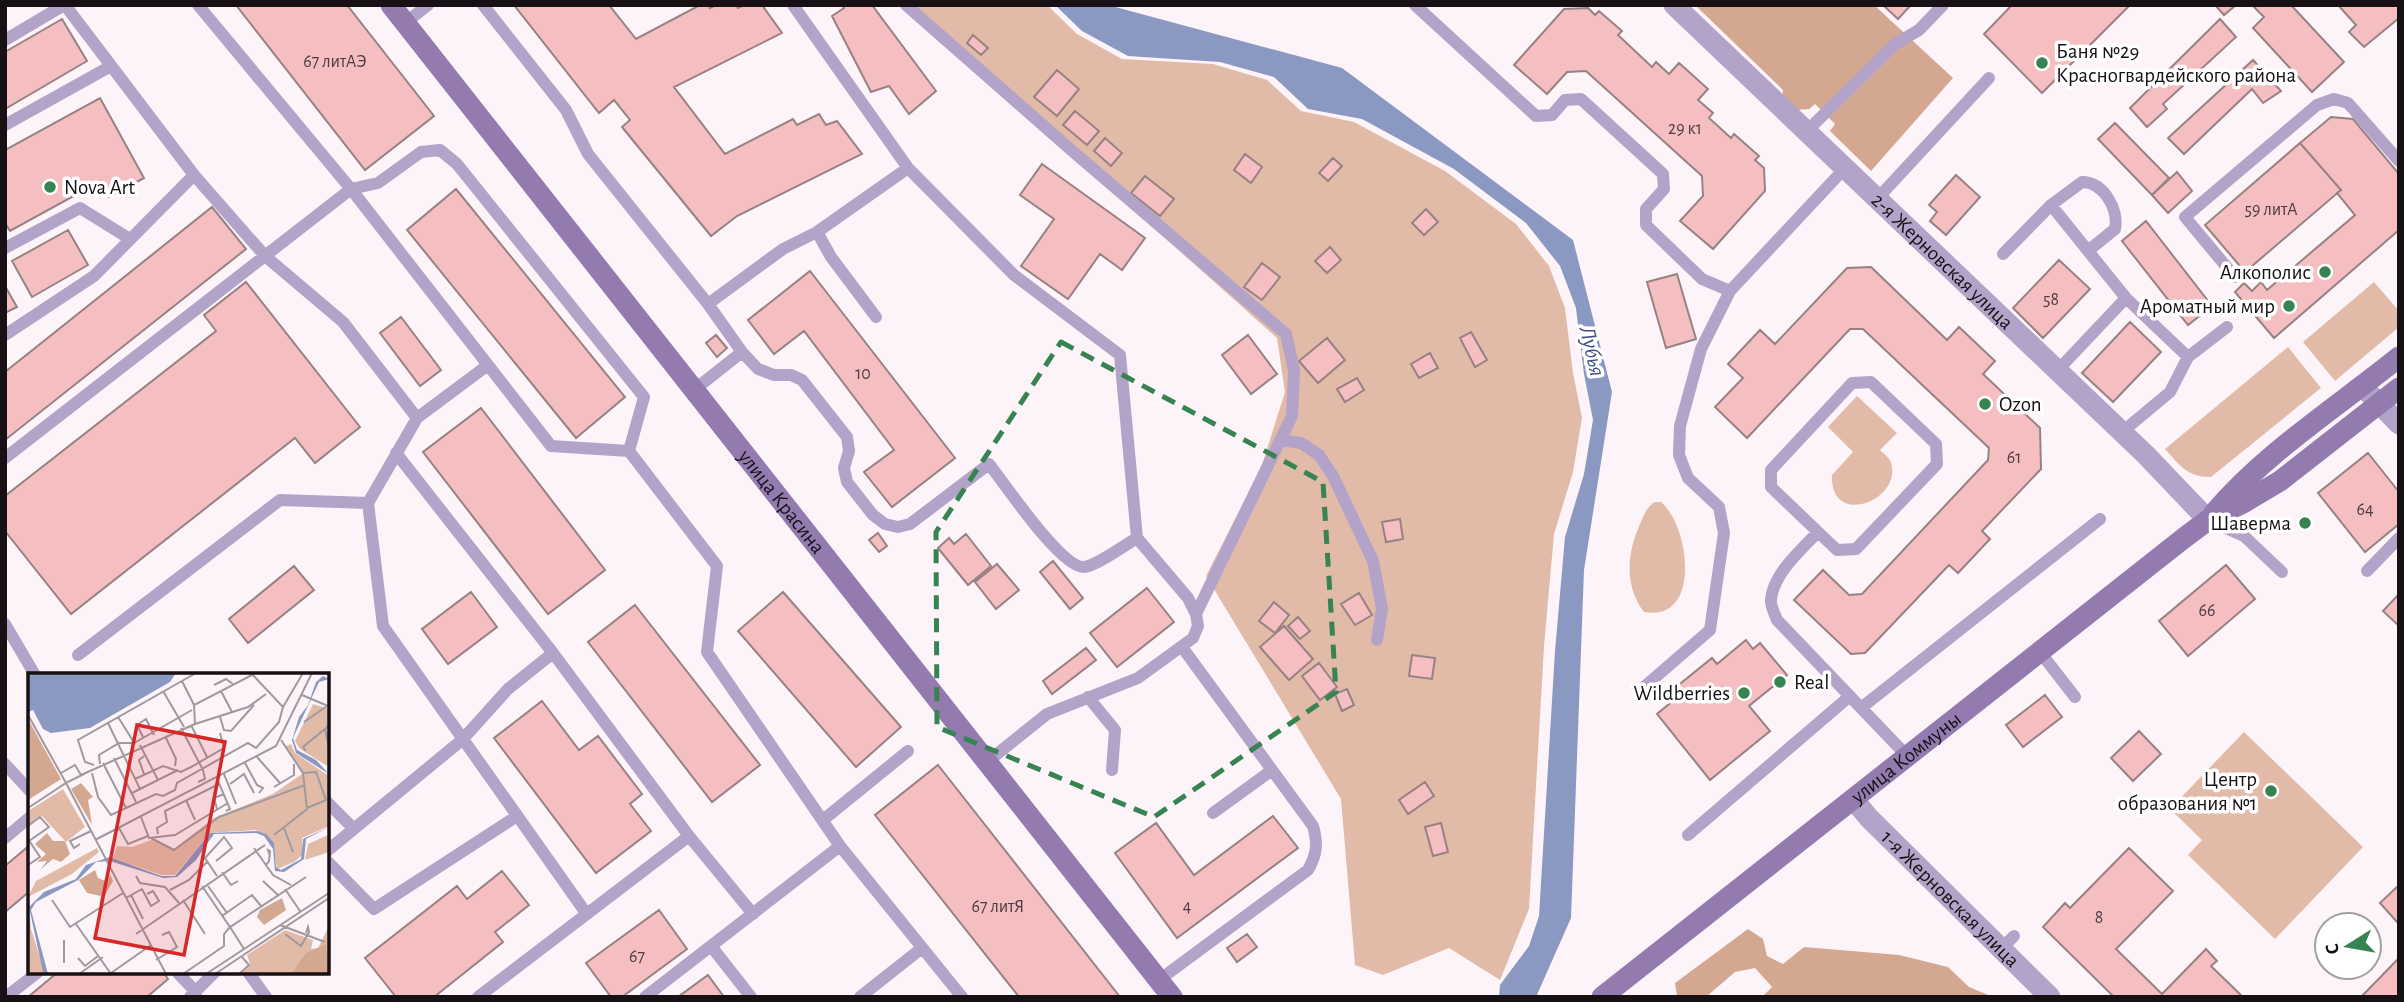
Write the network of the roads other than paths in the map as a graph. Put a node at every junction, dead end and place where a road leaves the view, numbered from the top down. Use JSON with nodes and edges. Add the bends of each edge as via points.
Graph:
{"nodes":[{"id":1,"x":65,"y":5,"type":"edge"},
{"id":2,"x":198,"y":5,"type":"edge"},
{"id":3,"x":391,"y":5,"type":"edge"},
{"id":4,"x":428,"y":5,"type":"edge"},
{"id":5,"x":483,"y":5,"type":"edge"},
{"id":6,"x":793,"y":5,"type":"edge"},
{"id":7,"x":906,"y":5,"type":"edge"},
{"id":8,"x":1415,"y":5,"type":"edge"},
{"id":9,"x":1674,"y":5,"type":"edge"},
{"id":10,"x":1943,"y":5,"type":"edge"},
{"id":11,"x":405,"y":23,"type":"junction"},
{"id":12,"x":5,"y":40,"type":"edge"},
{"id":13,"x":111,"y":66,"type":"junction"},
{"id":14,"x":1989,"y":78,"type":"dead end"},
{"id":15,"x":5,"y":125,"type":"edge"},
{"id":16,"x":1807,"y":131,"type":"junction"},
{"id":17,"x":2399,"y":161,"type":"edge"},
{"id":18,"x":908,"y":168,"type":"junction"},
{"id":19,"x":1845,"y":168,"type":"junction"},
{"id":20,"x":194,"y":175,"type":"junction"},
{"id":21,"x":351,"y":189,"type":"junction"},
{"id":22,"x":1877,"y":199,"type":"junction"},
{"id":23,"x":2051,"y":205,"type":"junction"},
{"id":24,"x":817,"y":232,"type":"junction"},
{"id":25,"x":130,"y":239,"type":"junction"},
{"id":26,"x":5,"y":248,"type":"edge"},
{"id":27,"x":2089,"y":250,"type":"junction"},
{"id":28,"x":2003,"y":254,"type":"dead end"},
{"id":29,"x":265,"y":256,"type":"junction"},
{"id":30,"x":2235,"y":277,"type":"dead end"},
{"id":31,"x":1730,"y":291,"type":"junction"},
{"id":32,"x":2126,"y":298,"type":"junction"},
{"id":33,"x":708,"y":304,"type":"junction"},
{"id":34,"x":876,"y":317,"type":"dead end"},
{"id":35,"x":2227,"y":327,"type":"dead end"},
{"id":36,"x":5,"y":335,"type":"edge"},
{"id":37,"x":742,"y":352,"type":"junction"},
{"id":38,"x":2188,"y":357,"type":"junction"},
{"id":39,"x":2399,"y":357,"type":"edge"},
{"id":40,"x":488,"y":365,"type":"junction"},
{"id":41,"x":2057,"y":371,"type":"junction"},
{"id":42,"x":2362,"y":386,"type":"junction"},
{"id":43,"x":2399,"y":388,"type":"edge"},
{"id":44,"x":694,"y":390,"type":"junction"},
{"id":45,"x":2378,"y":404,"type":"junction"},
{"id":46,"x":416,"y":418,"type":"junction"},
{"id":47,"x":2399,"y":424,"type":"edge"},
{"id":48,"x":2122,"y":432,"type":"junction"},
{"id":49,"x":1281,"y":440,"type":"junction"},
{"id":50,"x":629,"y":451,"type":"junction"},
{"id":51,"x":397,"y":453,"type":"junction"},
{"id":52,"x":5,"y":458,"type":"edge"},
{"id":53,"x":368,"y":503,"type":"junction"},
{"id":54,"x":2100,"y":519,"type":"dead end"},
{"id":55,"x":2208,"y":520,"type":"junction"},
{"id":56,"x":1818,"y":532,"type":"junction"},
{"id":57,"x":1137,"y":538,"type":"junction"},
{"id":58,"x":2399,"y":538,"type":"edge"},
{"id":59,"x":2367,"y":571,"type":"dead end"},
{"id":60,"x":2282,"y":572,"type":"dead end"},
{"id":61,"x":1196,"y":614,"type":"junction"},
{"id":62,"x":5,"y":624,"type":"edge"},
{"id":63,"x":1377,"y":640,"type":"dead end"},
{"id":64,"x":1182,"y":647,"type":"junction"},
{"id":65,"x":2040,"y":652,"type":"junction"},
{"id":66,"x":553,"y":653,"type":"junction"},
{"id":67,"x":78,"y":655,"type":"dead end"},
{"id":68,"x":34,"y":673,"type":"edge"},
{"id":69,"x":1644,"y":687,"type":"dead end"},
{"id":70,"x":1850,"y":696,"type":"junction"},
{"id":71,"x":1088,"y":697,"type":"junction"},
{"id":72,"x":2075,"y":697,"type":"dead end"},
{"id":73,"x":1861,"y":708,"type":"junction"},
{"id":74,"x":462,"y":740,"type":"junction"},
{"id":75,"x":908,"y":751,"type":"dead end"},
{"id":76,"x":1908,"y":757,"type":"junction"},
{"id":77,"x":987,"y":762,"type":"junction"},
{"id":78,"x":5,"y":764,"type":"edge"},
{"id":79,"x":1112,"y":770,"type":"dead end"},
{"id":80,"x":1272,"y":770,"type":"junction"},
{"id":81,"x":28,"y":789,"type":"edge"},
{"id":82,"x":1854,"y":800,"type":"junction"},
{"id":83,"x":329,"y":804,"type":"edge"},
{"id":84,"x":1213,"y":813,"type":"dead end"},
{"id":85,"x":517,"y":816,"type":"junction"},
{"id":86,"x":28,"y":819,"type":"edge"},
{"id":87,"x":822,"y":820,"type":"junction"},
{"id":88,"x":354,"y":830,"type":"junction"},
{"id":89,"x":1688,"y":835,"type":"dead end"},
{"id":90,"x":689,"y":836,"type":"junction"},
{"id":91,"x":5,"y":838,"type":"edge"},
{"id":92,"x":841,"y":846,"type":"junction"},
{"id":93,"x":329,"y":849,"type":"edge"},
{"id":94,"x":329,"y":863,"type":"edge"},
{"id":95,"x":586,"y":913,"type":"junction"},
{"id":96,"x":753,"y":914,"type":"junction"},
{"id":97,"x":711,"y":946,"type":"junction"},
{"id":98,"x":922,"y":948,"type":"junction"},
{"id":99,"x":35,"y":974,"type":"edge"},
{"id":100,"x":178,"y":974,"type":"edge"},
{"id":101,"x":213,"y":974,"type":"edge"},
{"id":102,"x":249,"y":974,"type":"edge"},
{"id":103,"x":1166,"y":988,"type":"edge"},
{"id":104,"x":194,"y":995,"type":"edge"},
{"id":105,"x":6,"y":997,"type":"edge"},
{"id":106,"x":266,"y":997,"type":"edge"},
{"id":107,"x":478,"y":997,"type":"edge"},
{"id":108,"x":645,"y":997,"type":"edge"},
{"id":109,"x":751,"y":997,"type":"edge"},
{"id":110,"x":860,"y":997,"type":"edge"},
{"id":111,"x":962,"y":997,"type":"edge"},
{"id":112,"x":1602,"y":997,"type":"edge"},
{"id":113,"x":2050,"y":997,"type":"edge"}],
"edges":[{"from":1,"to":12,"type":"lane"},
{"from":1,"to":13,"type":"lane"},
{"from":2,"to":21,"type":"lane"},
{"from":3,"to":11,"type":"main road","name":"улица Красина"},
{"from":4,"to":11,"type":"lane"},
{"from":5,"to":33,"type":"lane","via":[[566,110],[588,154]]},
{"from":6,"to":18,"type":"lane"},
{"from":7,"to":49,"type":"lane","via":[[1286,334],[1294,389],[1292,416]]},
{"from":8,"to":31,"type":"lane","via":[[1536,116],[1552,115],[1565,100],[1581,99],[1663,174],[1664,189],[1646,209],[1646,225],[1702,279]]},
{"from":9,"to":16,"type":"street","name":"2-я Жерновская улица"},
{"from":10,"to":16,"type":"lane","via":[[1919,30],[1895,44]]},
{"from":11,"to":44,"type":"main road","name":"улица Красина"},
{"from":13,"to":15,"type":"lane"},
{"from":13,"to":20,"type":"lane"},
{"from":14,"to":22,"type":"lane"},
{"from":16,"to":19,"type":"street","name":"2-я Жерновская улица"},
{"from":17,"to":30,"type":"lane","via":[[2348,103],[2334,99],[2318,105],[2185,217]]},
{"from":18,"to":24,"type":"lane"},
{"from":18,"to":57,"type":"lane","via":[[1014,275],[1120,355]]},
{"from":19,"to":22,"type":"street","name":"2-я Жерновская улица"},
{"from":19,"to":31,"type":"lane"},
{"from":20,"to":25,"type":"lane"},
{"from":20,"to":29,"type":"lane"},
{"from":21,"to":29,"type":"lane"},
{"from":21,"to":40,"type":"lane"},
{"from":21,"to":50,"type":"lane","via":[[378,183],[421,152],[440,150],[457,164],[644,397]]},
{"from":22,"to":41,"type":"street","name":"2-я Жерновская улица"},
{"from":23,"to":27,"type":"lane"},
{"from":23,"to":27,"type":"lane","via":[[2082,181],[2096,185],[2117,219],[2115,229]]},
{"from":23,"to":28,"type":"lane"},
{"from":24,"to":33,"type":"lane","via":[[783,249]]},
{"from":24,"to":34,"type":"lane"},
{"from":25,"to":26,"type":"lane","via":[[80,208]]},
{"from":25,"to":36,"type":"lane","via":[[93,276]]},
{"from":27,"to":32,"type":"lane"},
{"from":29,"to":46,"type":"lane","via":[[343,322]]},
{"from":29,"to":52,"type":"lane"},
{"from":31,"to":69,"type":"lane","via":[[1702,348],[1681,426],[1679,455],[1688,478],[1719,507],[1724,533],[1710,630]]},
{"from":32,"to":38,"type":"lane"},
{"from":32,"to":41,"type":"lane"},
{"from":33,"to":37,"type":"lane"},
{"from":35,"to":38,"type":"lane"},
{"from":37,"to":44,"type":"lane"},
{"from":37,"to":57,"type":"lane","via":[[758,369],[803,380],[847,437],[847,482],[885,524],[910,524],[989,464],[1057,552],[1076,566],[1087,567]]},
{"from":38,"to":48,"type":"lane","via":[[2170,392]]},
{"from":39,"to":42,"type":"main road","name":"улица Коммуны"},
{"from":40,"to":46,"type":"lane"},
{"from":40,"to":50,"type":"lane","via":[[551,446]]},
{"from":41,"to":48,"type":"street","name":"2-я Жерновская улица"},
{"from":42,"to":45,"type":"street"},
{"from":42,"to":55,"type":"main road","name":"улица Коммуны","via":[[2264,462]]},
{"from":43,"to":45,"type":"main road","name":"улица Коммуны"},
{"from":44,"to":77,"type":"main road","name":"улица Красина"},
{"from":45,"to":47,"type":"street"},
{"from":45,"to":55,"type":"main road","name":"улица Коммуны","via":[[2280,481]]},
{"from":46,"to":51,"type":"lane"},
{"from":48,"to":55,"type":"street","name":"2-я Жерновская улица"},
{"from":49,"to":61,"type":"lane"},
{"from":49,"to":63,"type":"lane","via":[[1301,443],[1319,455],[1333,476],[1373,561],[1382,609]]},
{"from":50,"to":87,"type":"lane","via":[[717,566],[708,652]]},
{"from":51,"to":53,"type":"lane"},
{"from":51,"to":66,"type":"lane"},
{"from":53,"to":67,"type":"lane","via":[[280,500]]},
{"from":53,"to":74,"type":"lane","via":[[383,626]]},
{"from":54,"to":73,"type":"lane"},
{"from":55,"to":60,"type":"lane","via":[[2244,536]]},
{"from":55,"to":65,"type":"main road","name":"улица Коммуны"},
{"from":56,"to":56,"type":"lane","via":[[1836,550],[1856,548],[1937,464],[1936,444],[1871,382],[1852,383],[1770,470],[1771,487]]},
{"from":56,"to":70,"type":"lane","via":[[1776,583],[1770,601],[1777,620]]},
{"from":57,"to":61,"type":"lane"},
{"from":58,"to":59,"type":"lane"},
{"from":61,"to":64,"type":"lane","via":[[1193,638]]},
{"from":62,"to":68,"type":"lane"},
{"from":64,"to":71,"type":"lane","via":[[1138,678]]},
{"from":64,"to":80,"type":"lane"},
{"from":65,"to":72,"type":"lane"},
{"from":65,"to":76,"type":"main road","name":"улица Коммуны"},
{"from":66,"to":74,"type":"lane","via":[[508,689]]},
{"from":66,"to":90,"type":"lane"},
{"from":70,"to":73,"type":"lane"},
{"from":70,"to":89,"type":"lane"},
{"from":71,"to":77,"type":"lane","via":[[1047,714]]},
{"from":71,"to":79,"type":"lane","via":[[1115,730]]},
{"from":73,"to":76,"type":"lane"},
{"from":74,"to":85,"type":"lane"},
{"from":74,"to":88,"type":"lane"},
{"from":75,"to":87,"type":"lane"},
{"from":76,"to":82,"type":"main road","name":"улица Коммуны"},
{"from":77,"to":103,"type":"main road","name":"улица Красина"},
{"from":78,"to":81,"type":"lane"},
{"from":80,"to":84,"type":"lane"},
{"from":80,"to":103,"type":"lane","via":[[1313,826],[1315,857],[1308,870]]},
{"from":82,"to":112,"type":"main road","name":"улица Коммуны"},
{"from":82,"to":113,"type":"street","name":"1-я Жерновская улица","via":[[2008,942]]},
{"from":83,"to":88,"type":"lane"},
{"from":85,"to":94,"type":"lane","via":[[374,909]]},
{"from":85,"to":95,"type":"lane"},
{"from":86,"to":91,"type":"lane"},
{"from":87,"to":92,"type":"lane"},
{"from":88,"to":93,"type":"lane"},
{"from":90,"to":95,"type":"lane"},
{"from":90,"to":96,"type":"lane"},
{"from":92,"to":96,"type":"lane"},
{"from":92,"to":98,"type":"lane"},
{"from":95,"to":107,"type":"lane"},
{"from":96,"to":97,"type":"lane"},
{"from":97,"to":108,"type":"lane"},
{"from":97,"to":109,"type":"lane"},
{"from":98,"to":110,"type":"lane"},
{"from":98,"to":111,"type":"lane"},
{"from":99,"to":105,"type":"lane"},
{"from":100,"to":104,"type":"lane"},
{"from":101,"to":104,"type":"lane"},
{"from":102,"to":106,"type":"lane"}]}
